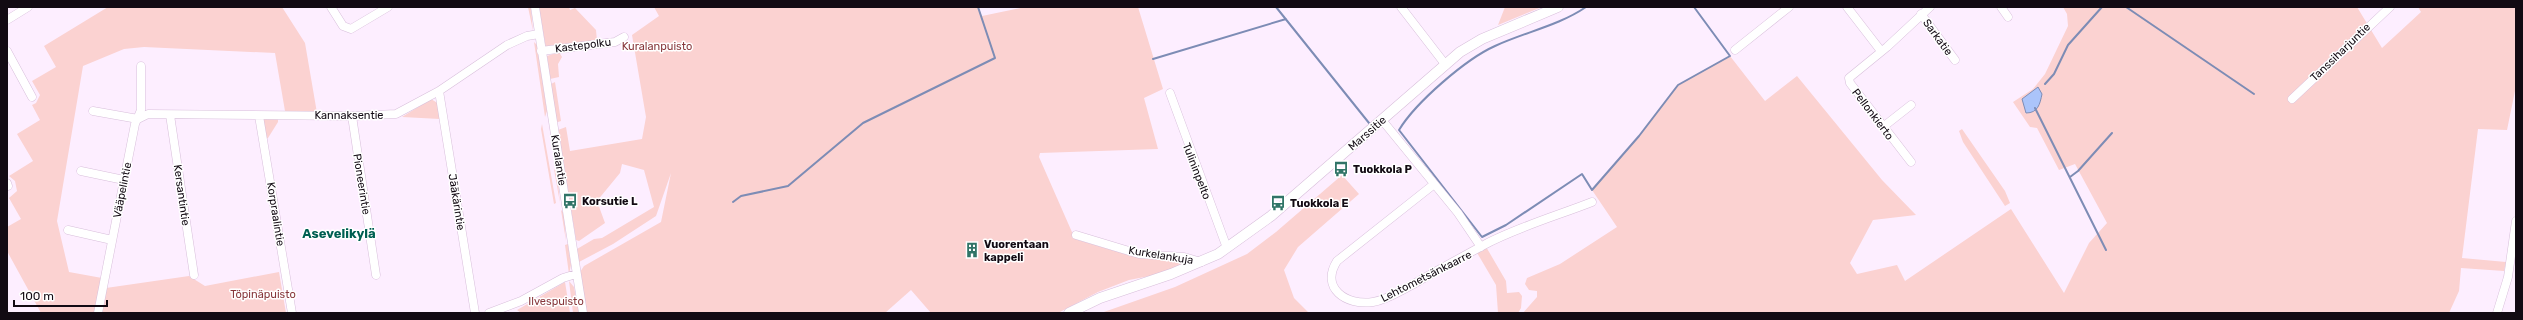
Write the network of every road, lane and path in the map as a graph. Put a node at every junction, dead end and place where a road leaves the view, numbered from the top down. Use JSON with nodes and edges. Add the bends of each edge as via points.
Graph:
{"nodes":[{"id":1,"x":28,"y":7,"type":"edge"},
{"id":2,"x":331,"y":7,"type":"edge"},
{"id":3,"x":388,"y":7,"type":"edge"},
{"id":4,"x":535,"y":7,"type":"edge"},
{"id":5,"x":1401,"y":7,"type":"edge"},
{"id":6,"x":1558,"y":7,"type":"edge"},
{"id":7,"x":1789,"y":7,"type":"edge"},
{"id":8,"x":1847,"y":7,"type":"edge"},
{"id":9,"x":1930,"y":7,"type":"edge"},
{"id":10,"x":2001,"y":7,"type":"edge"},
{"id":11,"x":2390,"y":7,"type":"edge"},
{"id":12,"x":1921,"y":14,"type":"junction"},
{"id":13,"x":2008,"y":17,"type":"dead end"},
{"id":14,"x":7,"y":20,"type":"edge"},
{"id":15,"x":539,"y":34,"type":"junction"},
{"id":16,"x":624,"y":37,"type":"dead end"},
{"id":17,"x":1735,"y":50,"type":"dead end"},
{"id":18,"x":7,"y":51,"type":"edge"},
{"id":19,"x":541,"y":51,"type":"junction"},
{"id":20,"x":1881,"y":51,"type":"junction"},
{"id":21,"x":1955,"y":60,"type":"dead end"},
{"id":22,"x":1445,"y":64,"type":"junction"},
{"id":23,"x":141,"y":66,"type":"dead end"},
{"id":24,"x":439,"y":91,"type":"junction"},
{"id":25,"x":1170,"y":93,"type":"dead end"},
{"id":26,"x":32,"y":96,"type":"dead end"},
{"id":27,"x":2292,"y":99,"type":"dead end"},
{"id":28,"x":1911,"y":106,"type":"dead end"},
{"id":29,"x":93,"y":111,"type":"dead end"},
{"id":30,"x":170,"y":115,"type":"junction"},
{"id":31,"x":259,"y":116,"type":"junction"},
{"id":32,"x":352,"y":116,"type":"junction"},
{"id":33,"x":138,"y":119,"type":"junction"},
{"id":34,"x":1382,"y":120,"type":"junction"},
{"id":35,"x":1883,"y":127,"type":"junction"},
{"id":36,"x":1911,"y":162,"type":"dead end"},
{"id":37,"x":81,"y":171,"type":"dead end"},
{"id":38,"x":124,"y":180,"type":"junction"},
{"id":39,"x":1433,"y":185,"type":"junction"},
{"id":40,"x":1592,"y":202,"type":"dead end"},
{"id":41,"x":2516,"y":221,"type":"edge"},
{"id":42,"x":68,"y":230,"type":"dead end"},
{"id":43,"x":1076,"y":235,"type":"dead end"},
{"id":44,"x":112,"y":240,"type":"junction"},
{"id":45,"x":1481,"y":247,"type":"junction"},
{"id":46,"x":1227,"y":248,"type":"junction"},
{"id":47,"x":1201,"y":262,"type":"junction"},
{"id":48,"x":576,"y":274,"type":"junction"},
{"id":49,"x":194,"y":275,"type":"dead end"},
{"id":50,"x":376,"y":275,"type":"dead end"},
{"id":51,"x":505,"y":308,"type":"junction"},
{"id":52,"x":98,"y":313,"type":"edge"},
{"id":53,"x":292,"y":313,"type":"edge"},
{"id":54,"x":475,"y":313,"type":"edge"},
{"id":55,"x":489,"y":313,"type":"edge"},
{"id":56,"x":513,"y":313,"type":"edge"},
{"id":57,"x":583,"y":313,"type":"edge"},
{"id":58,"x":1069,"y":313,"type":"edge"},
{"id":59,"x":2497,"y":313,"type":"edge"}],
"edges":[{"from":1,"to":14,"type":"street"},
{"from":2,"to":3,"type":"street","via":[[343,26],[351,29]]},
{"from":4,"to":15,"type":"street","name":"Kuralantie"},
{"from":5,"to":22,"type":"street"},
{"from":6,"to":22,"type":"main road","name":"Marssitie","via":[[1482,40]]},
{"from":7,"to":17,"type":"street"},
{"from":8,"to":20,"type":"street"},
{"from":9,"to":12,"type":"street"},
{"from":10,"to":13,"type":"street"},
{"from":11,"to":27,"type":"street","name":"Tanssiharjuntie"},
{"from":12,"to":20,"type":"street"},
{"from":12,"to":21,"type":"street","name":"Sarkatie"},
{"from":15,"to":19,"type":"street","name":"Kuralantie"},
{"from":15,"to":24,"type":"street","name":"Kannaksentie","via":[[527,36],[507,45]]},
{"from":16,"to":19,"type":"street","name":"Kastepolku","via":[[615,42]]},
{"from":18,"to":26,"type":"street"},
{"from":19,"to":48,"type":"street","name":"Kuralantie"},
{"from":20,"to":35,"type":"street","name":"Pellonkierto","via":[[1849,78],[1850,83]]},
{"from":22,"to":34,"type":"main road","name":"Marssitie"},
{"from":23,"to":33,"type":"street","name":"Vääpelintie","via":[[141,110]]},
{"from":24,"to":32,"type":"street","name":"Kannaksentie","via":[[396,114]]},
{"from":24,"to":54,"type":"street","name":"Jääkärintie"},
{"from":25,"to":46,"type":"street","name":"Tulininpelto"},
{"from":28,"to":35,"type":"street"},
{"from":29,"to":33,"type":"street"},
{"from":30,"to":31,"type":"street","name":"Kannaksentie"},
{"from":30,"to":33,"type":"street","name":"Kannaksentie","via":[[148,114]]},
{"from":30,"to":49,"type":"street","name":"Kersantintie"},
{"from":31,"to":32,"type":"street","name":"Kannaksentie"},
{"from":31,"to":53,"type":"street","name":"Korpraalintie"},
{"from":32,"to":50,"type":"street","name":"Pioneerintie"},
{"from":33,"to":38,"type":"street","name":"Vääpelintie"},
{"from":34,"to":39,"type":"street"},
{"from":34,"to":46,"type":"main road","name":"Marssitie","via":[[1271,216]]},
{"from":35,"to":36,"type":"street","name":"Pellonkierto"},
{"from":37,"to":38,"type":"street"},
{"from":38,"to":44,"type":"street","name":"Vääpelintie"},
{"from":39,"to":45,"type":"street","via":[[1458,213]]},
{"from":39,"to":45,"type":"street","name":"Lehtometsänkaarre","via":[[1337,261],[1331,271],[1330,280],[1334,288],[1354,301],[1384,300]]},
{"from":40,"to":45,"type":"street","name":"Lehtometsänkaarre"},
{"from":41,"to":59,"type":"street","via":[[2508,277]]},
{"from":42,"to":44,"type":"street"},
{"from":43,"to":47,"type":"street","name":"Kurkelankuja","via":[[1139,254],[1184,257]]},
{"from":44,"to":52,"type":"street","name":"Vääpelintie"},
{"from":46,"to":47,"type":"main road","name":"Marssitie"},
{"from":47,"to":58,"type":"main road","name":"Marssitie","via":[[1111,294]]},
{"from":48,"to":51,"type":"street","via":[[563,278]]},
{"from":48,"to":57,"type":"street","name":"Kuralantie"},
{"from":51,"to":55,"type":"street"},
{"from":51,"to":56,"type":"street"}]}
